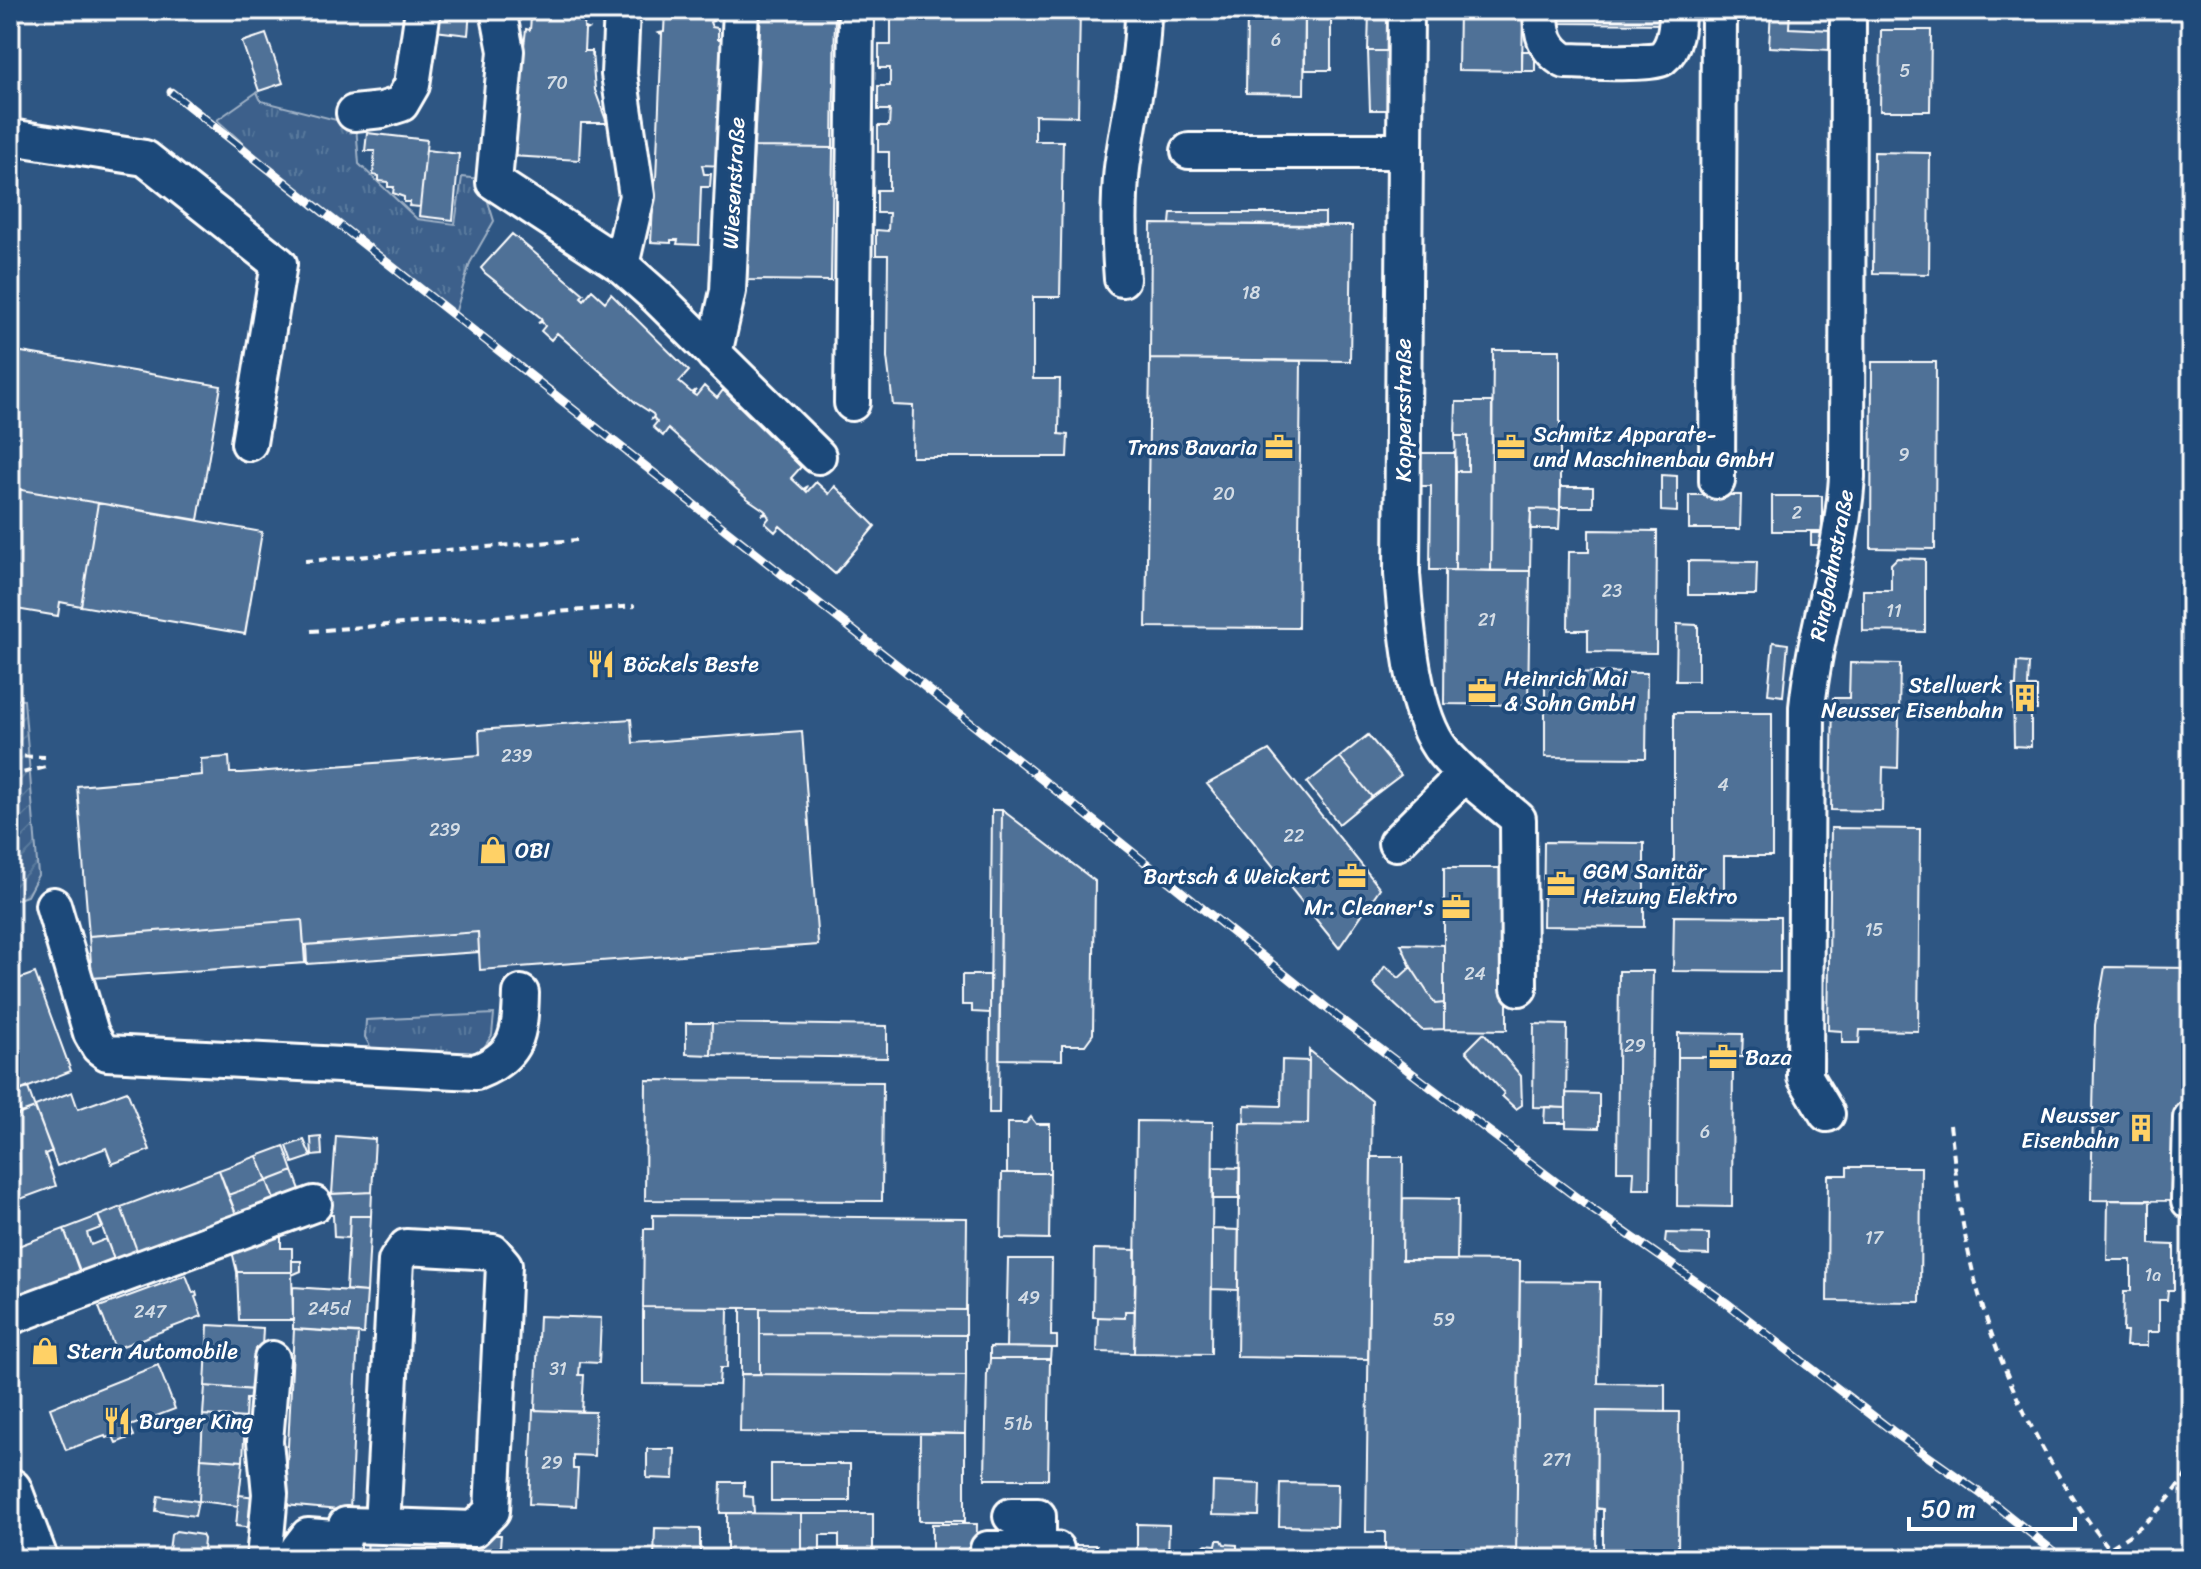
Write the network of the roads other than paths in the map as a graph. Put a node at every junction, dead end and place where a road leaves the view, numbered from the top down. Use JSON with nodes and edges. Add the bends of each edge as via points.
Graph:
{"nodes":[{"id":1,"x":423,"y":10,"type":"edge"},
{"id":2,"x":498,"y":10,"type":"edge"},
{"id":3,"x":622,"y":10,"type":"edge"},
{"id":4,"x":741,"y":10,"type":"edge"},
{"id":5,"x":856,"y":10,"type":"edge"},
{"id":6,"x":1143,"y":10,"type":"edge"},
{"id":7,"x":1406,"y":10,"type":"edge"},
{"id":8,"x":1541,"y":10,"type":"edge"},
{"id":9,"x":1677,"y":10,"type":"edge"},
{"id":10,"x":1719,"y":10,"type":"edge"},
{"id":11,"x":1848,"y":10,"type":"edge"},
{"id":12,"x":354,"y":113,"type":"dead end"},
{"id":13,"x":10,"y":137,"type":"edge"},
{"id":14,"x":1189,"y":151,"type":"dead end"},
{"id":15,"x":1405,"y":151,"type":"junction"},
{"id":16,"x":621,"y":265,"type":"junction"},
{"id":17,"x":1122,"y":279,"type":"dead end"},
{"id":18,"x":714,"y":354,"type":"junction"},
{"id":19,"x":852,"y":403,"type":"dead end"},
{"id":20,"x":249,"y":443,"type":"dead end"},
{"id":21,"x":818,"y":456,"type":"dead end"},
{"id":22,"x":1717,"y":481,"type":"dead end"},
{"id":23,"x":1473,"y":780,"type":"junction"},
{"id":24,"x":1396,"y":843,"type":"dead end"},
{"id":25,"x":53,"y":905,"type":"dead end"},
{"id":26,"x":1519,"y":988,"type":"dead end"},
{"id":27,"x":521,"y":993,"type":"dead end"},
{"id":28,"x":1827,"y":1114,"type":"dead end"},
{"id":29,"x":2191,"y":1118,"type":"edge"},
{"id":30,"x":2189,"y":1201,"type":"edge"},
{"id":31,"x":314,"y":1204,"type":"dead end"},
{"id":32,"x":10,"y":1317,"type":"edge"},
{"id":33,"x":272,"y":1359,"type":"dead end"},
{"id":34,"x":10,"y":1490,"type":"edge"},
{"id":35,"x":1011,"y":1516,"type":"dead end"},
{"id":36,"x":382,"y":1526,"type":"junction"},
{"id":37,"x":988,"y":1549,"type":"dead end"},
{"id":38,"x":340,"y":1553,"type":"edge"},
{"id":39,"x":297,"y":1554,"type":"edge"},
{"id":40,"x":36,"y":1559,"type":"edge"},
{"id":41,"x":264,"y":1559,"type":"edge"}],
"edges":[{"from":1,"to":12,"type":"street","via":[[412,85],[401,104]]},
{"from":2,"to":16,"type":"street","via":[[506,51],[494,182]]},
{"from":3,"to":16,"type":"street","via":[[619,74],[637,196]]},
{"from":4,"to":18,"type":"street","name":"Wiesenstraße","via":[[728,291]]},
{"from":5,"to":19,"type":"street"},
{"from":6,"to":17,"type":"street","via":[[1122,169]]},
{"from":7,"to":15,"type":"street","name":"Koppersstraße"},
{"from":8,"to":9,"type":"street","via":[[1547,45],[1565,61],[1654,61],[1674,39]]},
{"from":10,"to":22,"type":"street"},
{"from":11,"to":28,"type":"street","name":"Ringbahnstraße","via":[[1845,513],[1807,707],[1805,1077]]},
{"from":13,"to":20,"type":"street","via":[[145,158],[279,264]]},
{"from":14,"to":15,"type":"street"},
{"from":15,"to":23,"type":"street","name":"Koppersstraße","via":[[1406,625],[1427,723],[1443,752]]},
{"from":16,"to":18,"type":"street"},
{"from":18,"to":21,"type":"street"},
{"from":23,"to":24,"type":"street"},
{"from":23,"to":26,"type":"street","name":"Koppersstraße","via":[[1518,819]]},
{"from":25,"to":27,"type":"street","via":[[91,1033],[107,1053],[476,1072],[498,1064],[510,1050],[520,1027]]},
{"from":29,"to":30,"type":"street"},
{"from":31,"to":32,"type":"street"},
{"from":33,"to":41,"type":"street"},
{"from":34,"to":40,"type":"main road"},
{"from":35,"to":37,"type":"street","via":[[1038,1516],[1047,1549]]},
{"from":36,"to":36,"type":"street","via":[[396,1261],[406,1247],[493,1252],[504,1265],[492,1511],[474,1529]]},
{"from":36,"to":38,"type":"street","via":[[346,1525]]},
{"from":38,"to":39,"type":"street","via":[[334,1538],[308,1536]]}]}
